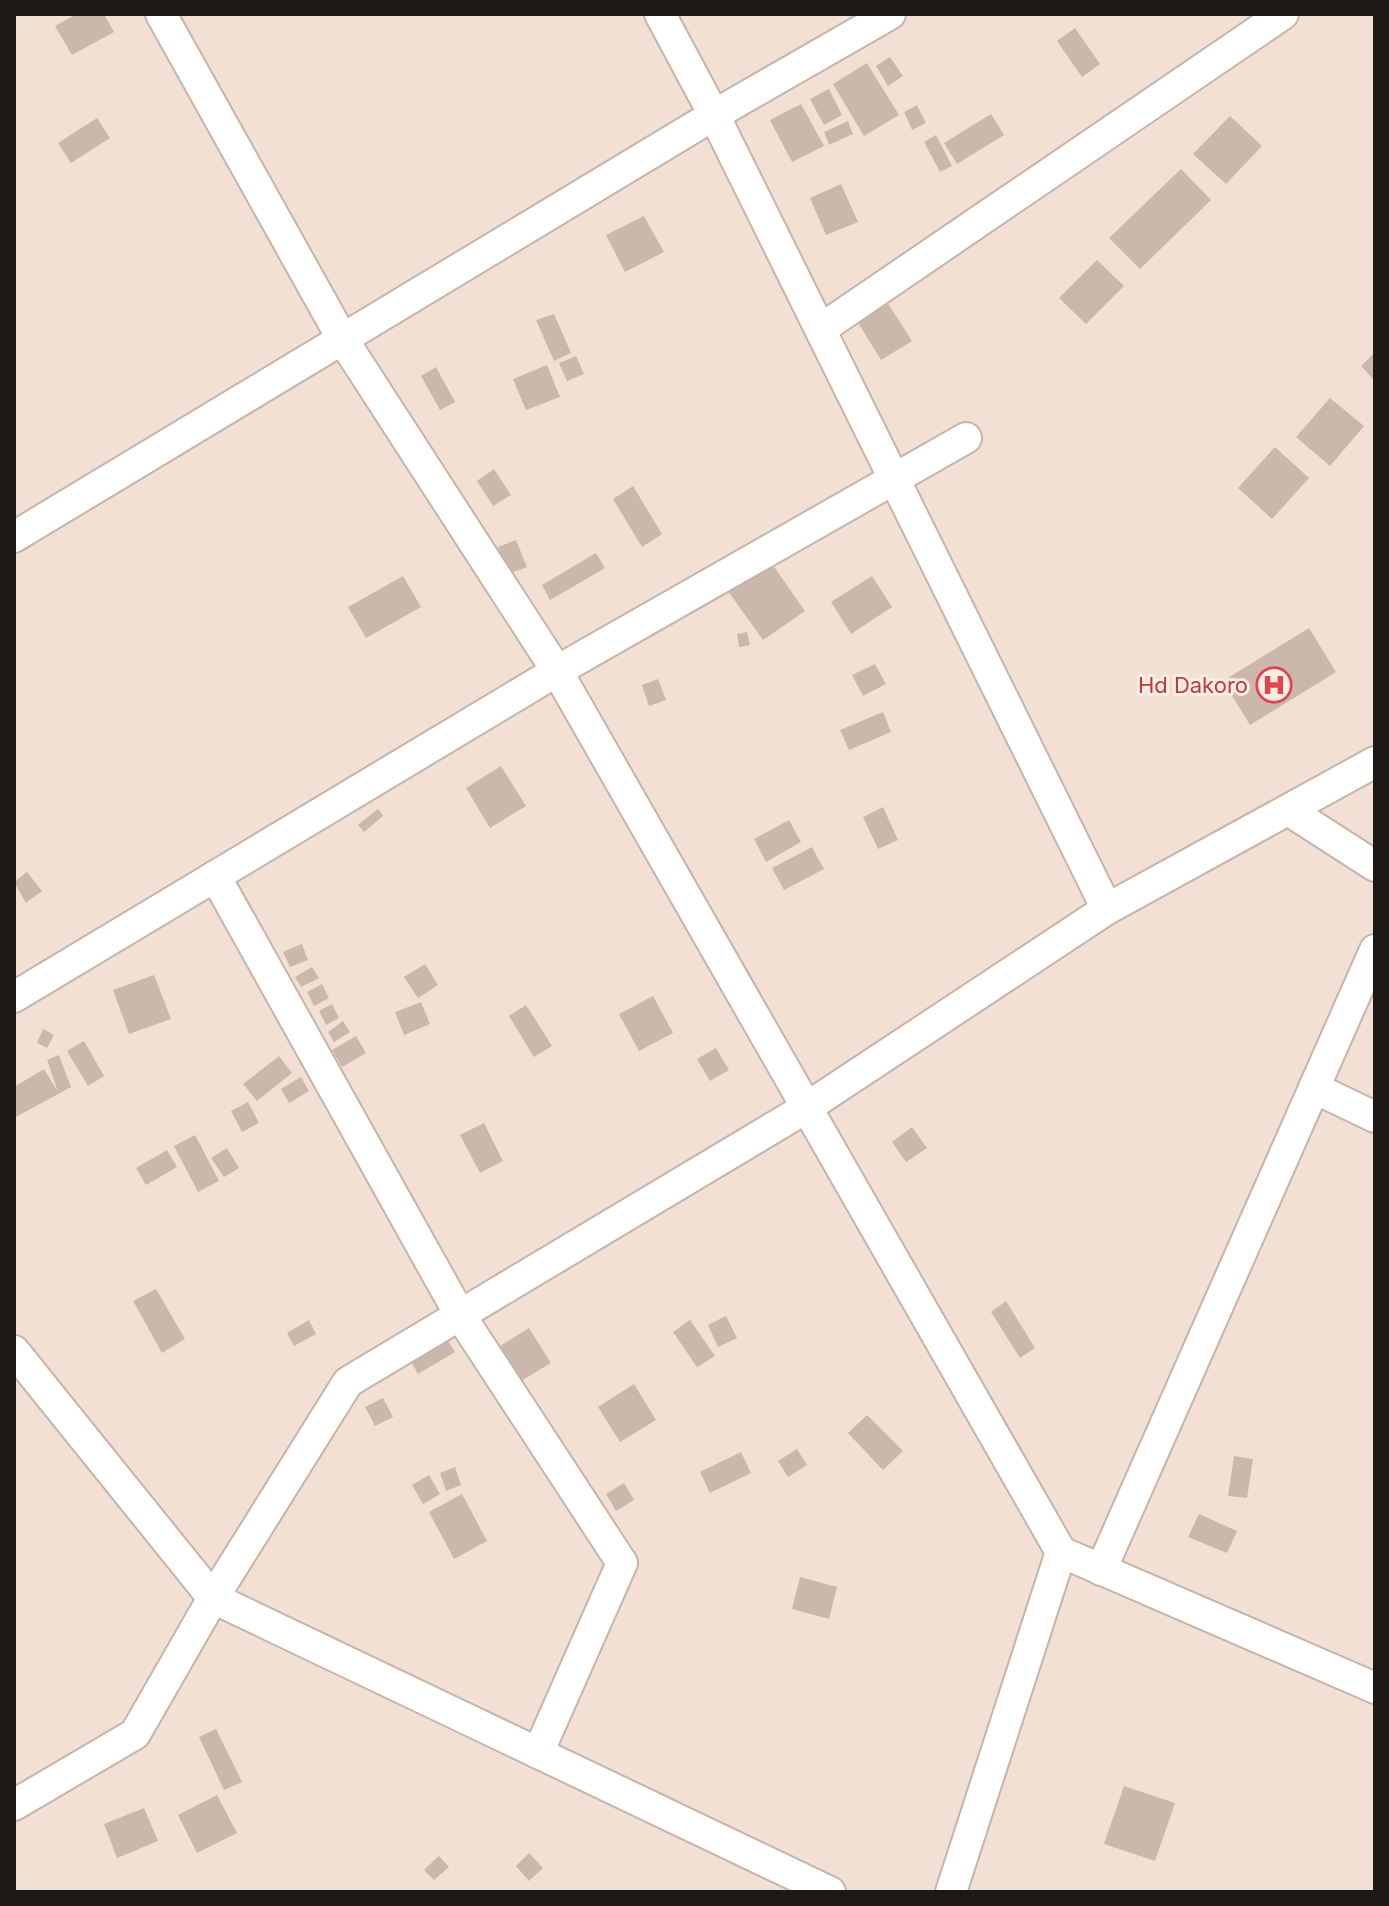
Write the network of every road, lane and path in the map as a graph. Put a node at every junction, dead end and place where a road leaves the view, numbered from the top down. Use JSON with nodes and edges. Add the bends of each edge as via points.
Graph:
{"nodes":[{"id":1,"x":161,"y":14,"type":"edge"},
{"id":2,"x":660,"y":14,"type":"edge"},
{"id":3,"x":890,"y":14,"type":"edge"},
{"id":4,"x":1283,"y":14,"type":"edge"},
{"id":5,"x":714,"y":115,"type":"junction"},
{"id":6,"x":821,"y":329,"type":"junction"},
{"id":7,"x":343,"y":340,"type":"junction"},
{"id":8,"x":966,"y":438,"type":"dead end"},
{"id":9,"x":894,"y":478,"type":"junction"},
{"id":10,"x":14,"y":537,"type":"edge"},
{"id":11,"x":557,"y":671,"type":"junction"},
{"id":12,"x":1375,"y":762,"type":"edge"},
{"id":13,"x":1288,"y":810,"type":"junction"},
{"id":14,"x":1375,"y":866,"type":"edge"},
{"id":15,"x":215,"y":876,"type":"junction"},
{"id":16,"x":1107,"y":909,"type":"junction"},
{"id":17,"x":1375,"y":950,"type":"edge"},
{"id":18,"x":14,"y":997,"type":"edge"},
{"id":19,"x":1314,"y":1088,"type":"junction"},
{"id":20,"x":806,"y":1108,"type":"junction"},
{"id":21,"x":1375,"y":1117,"type":"edge"},
{"id":22,"x":460,"y":1315,"type":"junction"},
{"id":23,"x":14,"y":1351,"type":"edge"},
{"id":24,"x":1061,"y":1552,"type":"junction"},
{"id":25,"x":1101,"y":1570,"type":"junction"},
{"id":26,"x":213,"y":1598,"type":"junction"},
{"id":27,"x":1375,"y":1688,"type":"edge"},
{"id":28,"x":538,"y":1753,"type":"junction"},
{"id":29,"x":14,"y":1805,"type":"edge"},
{"id":30,"x":830,"y":1892,"type":"edge"},
{"id":31,"x":951,"y":1892,"type":"edge"}],
"edges":[{"from":1,"to":7,"type":"street"},
{"from":2,"to":5,"type":"street"},
{"from":3,"to":5,"type":"street"},
{"from":4,"to":6,"type":"street"},
{"from":5,"to":6,"type":"street"},
{"from":5,"to":7,"type":"street"},
{"from":6,"to":9,"type":"street"},
{"from":7,"to":10,"type":"street"},
{"from":7,"to":11,"type":"street"},
{"from":8,"to":9,"type":"street"},
{"from":9,"to":11,"type":"street"},
{"from":9,"to":16,"type":"street"},
{"from":11,"to":15,"type":"street"},
{"from":11,"to":20,"type":"street"},
{"from":12,"to":13,"type":"street"},
{"from":13,"to":14,"type":"street"},
{"from":13,"to":16,"type":"street"},
{"from":15,"to":18,"type":"street"},
{"from":15,"to":22,"type":"street"},
{"from":16,"to":20,"type":"street"},
{"from":17,"to":19,"type":"street"},
{"from":19,"to":21,"type":"street"},
{"from":19,"to":25,"type":"street"},
{"from":20,"to":22,"type":"street"},
{"from":20,"to":24,"type":"street"},
{"from":22,"to":26,"type":"street","via":[[348,1382]]},
{"from":22,"to":28,"type":"street","via":[[622,1563]]},
{"from":23,"to":26,"type":"street"},
{"from":24,"to":25,"type":"street"},
{"from":24,"to":31,"type":"street"},
{"from":25,"to":27,"type":"street"},
{"from":26,"to":28,"type":"street"},
{"from":26,"to":29,"type":"street","via":[[135,1734]]},
{"from":28,"to":30,"type":"street"}]}
